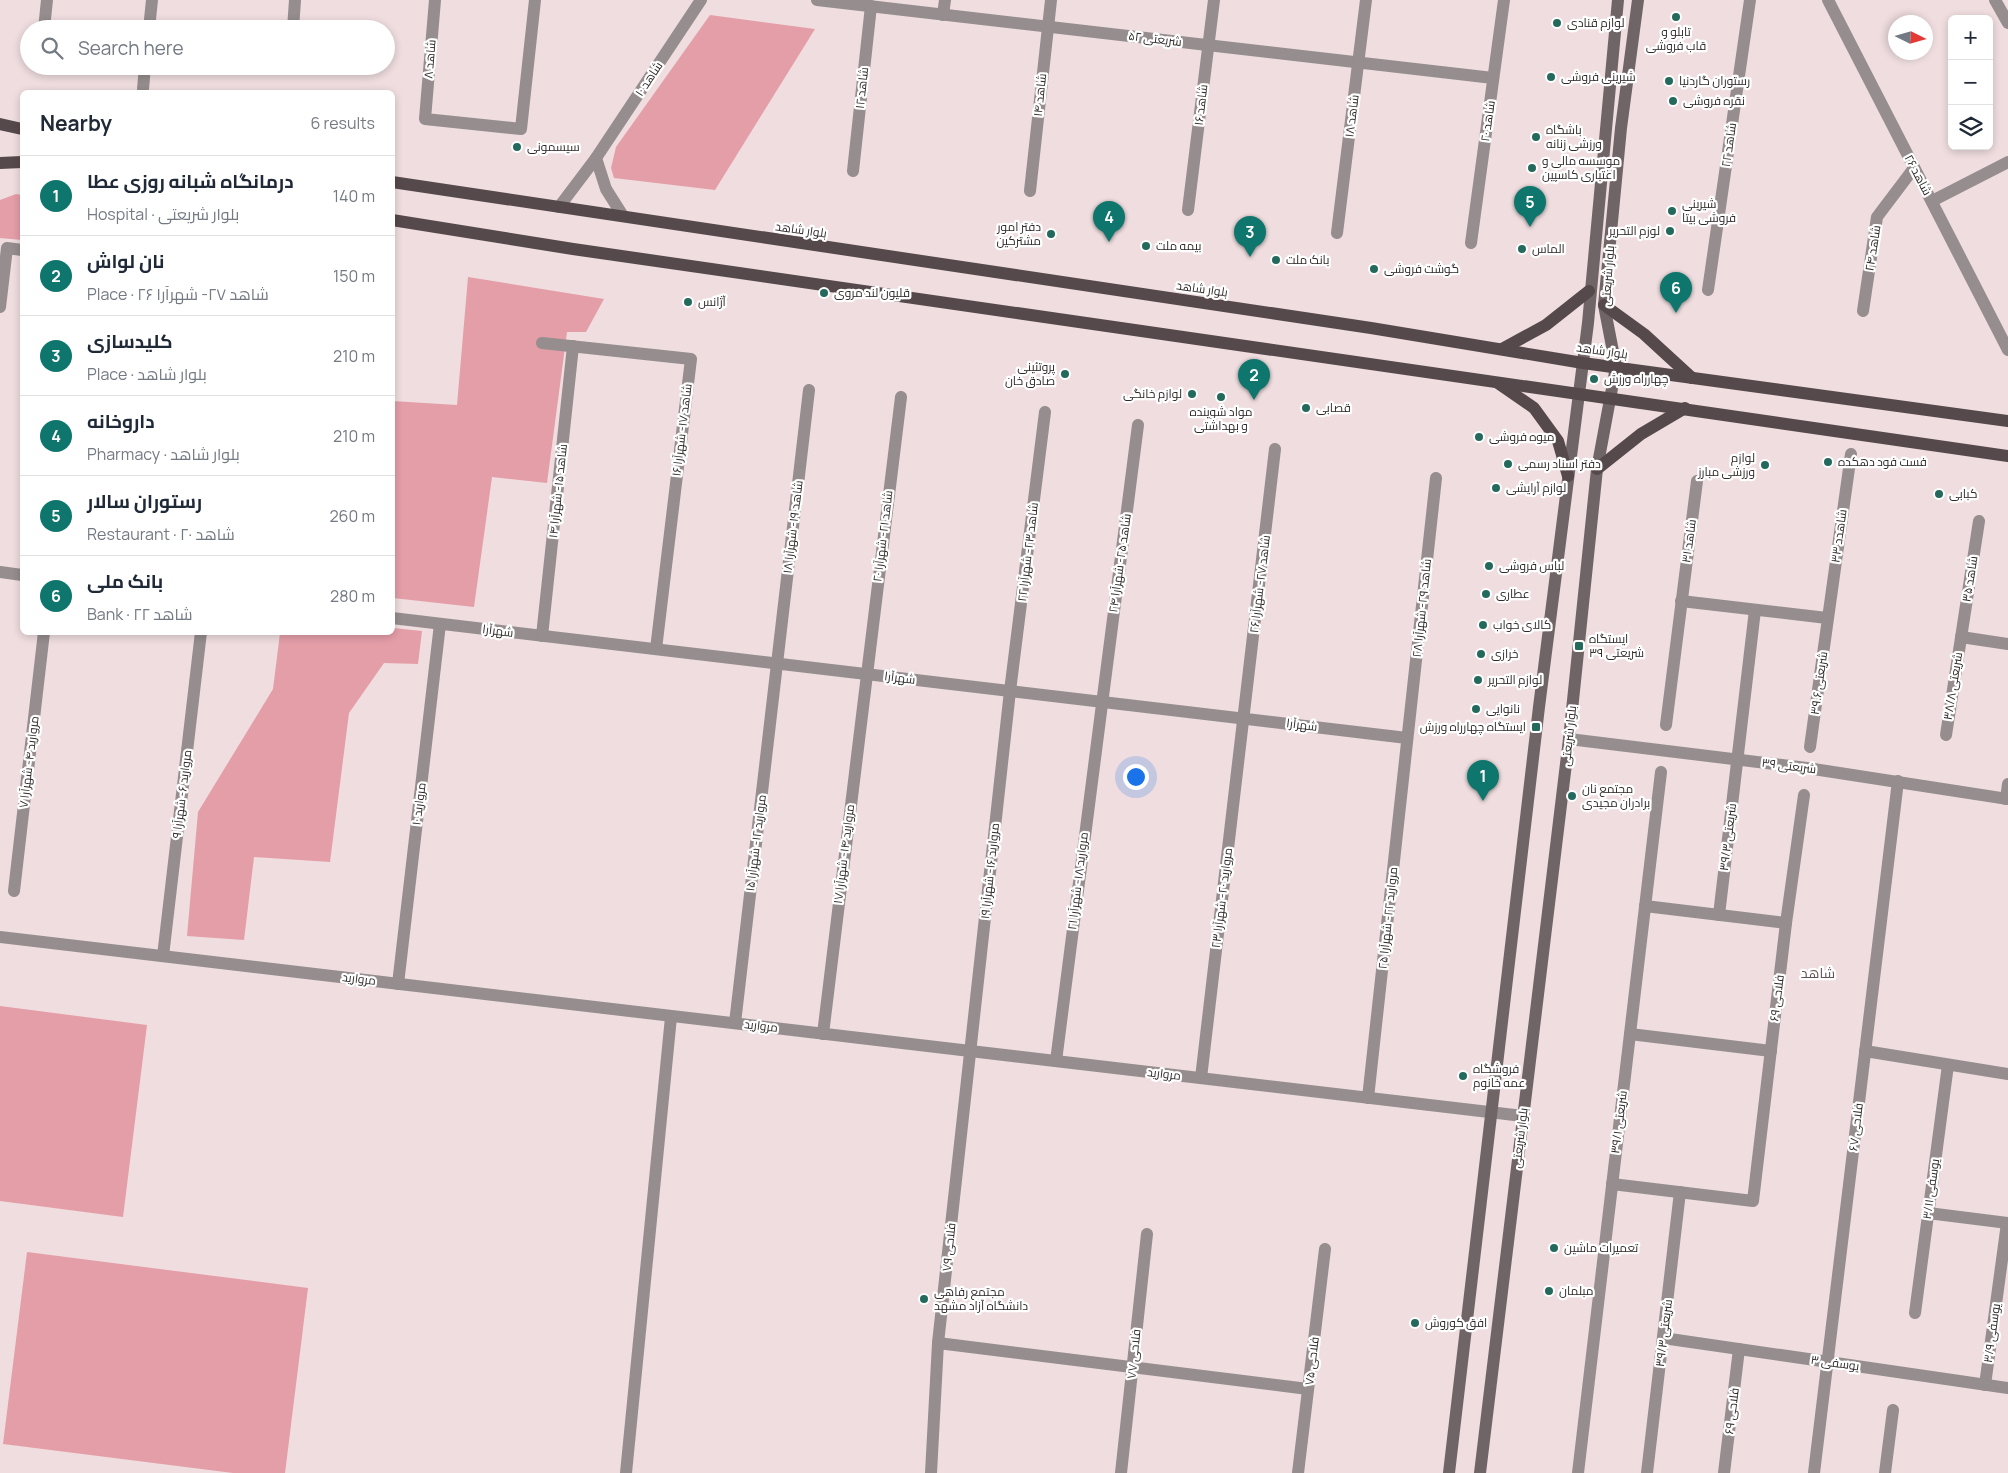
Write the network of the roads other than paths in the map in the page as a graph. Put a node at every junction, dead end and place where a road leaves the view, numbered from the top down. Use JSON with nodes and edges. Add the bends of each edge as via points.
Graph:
{"nodes":[{"id":1,"x":47,"y":0,"type":"edge"},
{"id":2,"x":152,"y":0,"type":"edge"},
{"id":3,"x":295,"y":0,"type":"edge"},
{"id":4,"x":434,"y":0,"type":"edge"},
{"id":5,"x":535,"y":0,"type":"edge"},
{"id":6,"x":701,"y":0,"type":"edge"},
{"id":7,"x":817,"y":0,"type":"edge"},
{"id":8,"x":945,"y":0,"type":"edge"},
{"id":9,"x":1051,"y":0,"type":"edge"},
{"id":10,"x":1214,"y":0,"type":"edge"},
{"id":11,"x":1366,"y":0,"type":"edge"},
{"id":12,"x":1504,"y":0,"type":"edge"},
{"id":13,"x":1618,"y":0,"type":"edge"},
{"id":14,"x":1638,"y":0,"type":"edge"},
{"id":15,"x":1750,"y":0,"type":"edge"},
{"id":16,"x":1828,"y":0,"type":"edge"},
{"id":17,"x":1995,"y":0,"type":"edge"},
{"id":18,"x":871,"y":6,"type":"junction"},
{"id":19,"x":943,"y":15,"type":"junction"},
{"id":20,"x":45,"y":20,"type":"edge"},
{"id":21,"x":150,"y":20,"type":"edge"},
{"id":22,"x":293,"y":20,"type":"edge"},
{"id":23,"x":2008,"y":23,"type":"edge"},
{"id":24,"x":1048,"y":27,"type":"junction"},
{"id":25,"x":1208,"y":45,"type":"junction"},
{"id":26,"x":1358,"y":62,"type":"junction"},
{"id":27,"x":144,"y":75,"type":"edge"},
{"id":28,"x":1493,"y":78,"type":"junction"},
{"id":29,"x":143,"y":90,"type":"dead end"},
{"id":30,"x":0,"y":124,"type":"edge"},
{"id":31,"x":20,"y":129,"type":"edge"},
{"id":32,"x":596,"y":158,"type":"junction"},
{"id":33,"x":20,"y":162,"type":"edge"},
{"id":34,"x":2008,"y":162,"type":"edge"},
{"id":35,"x":0,"y":163,"type":"edge"},
{"id":36,"x":1914,"y":168,"type":"junction"},
{"id":37,"x":853,"y":171,"type":"dead end"},
{"id":38,"x":395,"y":182,"type":"edge"},
{"id":39,"x":1030,"y":191,"type":"dead end"},
{"id":40,"x":1932,"y":201,"type":"junction"},
{"id":41,"x":558,"y":207,"type":"junction"},
{"id":42,"x":1188,"y":210,"type":"dead end"},
{"id":43,"x":623,"y":216,"type":"junction"},
{"id":44,"x":395,"y":220,"type":"edge"},
{"id":45,"x":1337,"y":233,"type":"dead end"},
{"id":46,"x":1471,"y":243,"type":"dead end"},
{"id":47,"x":20,"y":250,"type":"edge"},
{"id":48,"x":1708,"y":290,"type":"dead end"},
{"id":49,"x":1589,"y":291,"type":"junction"},
{"id":50,"x":1604,"y":305,"type":"junction"},
{"id":51,"x":0,"y":306,"type":"edge"},
{"id":52,"x":1863,"y":311,"type":"dead end"},
{"id":53,"x":542,"y":343,"type":"dead end"},
{"id":54,"x":573,"y":346,"type":"junction"},
{"id":55,"x":1502,"y":349,"type":"junction"},
{"id":56,"x":2008,"y":350,"type":"edge"},
{"id":57,"x":1583,"y":363,"type":"junction"},
{"id":58,"x":1616,"y":367,"type":"junction"},
{"id":59,"x":1692,"y":378,"type":"junction"},
{"id":60,"x":1496,"y":382,"type":"junction"},
{"id":61,"x":809,"y":390,"type":"dead end"},
{"id":62,"x":1579,"y":394,"type":"junction"},
{"id":63,"x":901,"y":397,"type":"dead end"},
{"id":64,"x":1611,"y":399,"type":"junction"},
{"id":65,"x":1685,"y":408,"type":"junction"},
{"id":66,"x":1045,"y":412,"type":"dead end"},
{"id":67,"x":2008,"y":421,"type":"edge"},
{"id":68,"x":1138,"y":425,"type":"dead end"},
{"id":69,"x":1276,"y":449,"type":"dead end"},
{"id":70,"x":1851,"y":454,"type":"dead end"},
{"id":71,"x":2008,"y":456,"type":"edge"},
{"id":72,"x":1597,"y":468,"type":"junction"},
{"id":73,"x":1568,"y":476,"type":"junction"},
{"id":74,"x":1436,"y":478,"type":"dead end"},
{"id":75,"x":1697,"y":481,"type":"dead end"},
{"id":76,"x":1979,"y":521,"type":"dead end"},
{"id":77,"x":0,"y":572,"type":"edge"},
{"id":78,"x":20,"y":575,"type":"edge"},
{"id":79,"x":1681,"y":601,"type":"junction"},
{"id":80,"x":1755,"y":610,"type":"junction"},
{"id":81,"x":395,"y":618,"type":"edge"},
{"id":82,"x":1827,"y":618,"type":"junction"},
{"id":83,"x":440,"y":624,"type":"junction"},
{"id":84,"x":44,"y":635,"type":"edge"},
{"id":85,"x":201,"y":635,"type":"edge"},
{"id":86,"x":542,"y":636,"type":"junction"},
{"id":87,"x":1961,"y":637,"type":"junction"},
{"id":88,"x":2008,"y":644,"type":"edge"},
{"id":89,"x":656,"y":649,"type":"junction"},
{"id":90,"x":777,"y":664,"type":"junction"},
{"id":91,"x":866,"y":674,"type":"junction"},
{"id":92,"x":1010,"y":691,"type":"junction"},
{"id":93,"x":1101,"y":702,"type":"junction"},
{"id":94,"x":1244,"y":718,"type":"junction"},
{"id":95,"x":1666,"y":724,"type":"dead end"},
{"id":96,"x":1946,"y":735,"type":"dead end"},
{"id":97,"x":1407,"y":738,"type":"junction"},
{"id":98,"x":1569,"y":739,"type":"junction"},
{"id":99,"x":1810,"y":748,"type":"dead end"},
{"id":100,"x":1737,"y":759,"type":"junction"},
{"id":101,"x":1661,"y":772,"type":"dead end"},
{"id":102,"x":1898,"y":782,"type":"junction"},
{"id":103,"x":2008,"y":784,"type":"edge"},
{"id":104,"x":1804,"y":795,"type":"dead end"},
{"id":105,"x":2007,"y":799,"type":"edge"},
{"id":106,"x":14,"y":891,"type":"dead end"},
{"id":107,"x":1645,"y":906,"type":"junction"},
{"id":108,"x":1719,"y":915,"type":"junction"},
{"id":109,"x":1786,"y":923,"type":"junction"},
{"id":110,"x":0,"y":937,"type":"edge"},
{"id":111,"x":163,"y":956,"type":"junction"},
{"id":112,"x":398,"y":984,"type":"junction"},
{"id":113,"x":671,"y":1017,"type":"junction"},
{"id":114,"x":735,"y":1023,"type":"junction"},
{"id":115,"x":823,"y":1034,"type":"junction"},
{"id":116,"x":1630,"y":1034,"type":"junction"},
{"id":117,"x":970,"y":1051,"type":"junction"},
{"id":118,"x":1771,"y":1051,"type":"junction"},
{"id":119,"x":1865,"y":1051,"type":"junction"},
{"id":120,"x":1056,"y":1061,"type":"junction"},
{"id":121,"x":1948,"y":1065,"type":"junction"},
{"id":122,"x":2008,"y":1074,"type":"edge"},
{"id":123,"x":1201,"y":1078,"type":"junction"},
{"id":124,"x":1368,"y":1098,"type":"junction"},
{"id":125,"x":1491,"y":1112,"type":"junction"},
{"id":126,"x":1523,"y":1116,"type":"junction"},
{"id":127,"x":1612,"y":1184,"type":"junction"},
{"id":128,"x":1680,"y":1192,"type":"junction"},
{"id":129,"x":1928,"y":1213,"type":"junction"},
{"id":130,"x":2007,"y":1223,"type":"edge"},
{"id":131,"x":1147,"y":1234,"type":"dead end"},
{"id":132,"x":1325,"y":1250,"type":"dead end"},
{"id":133,"x":1915,"y":1313,"type":"dead end"},
{"id":134,"x":1663,"y":1338,"type":"junction"},
{"id":135,"x":938,"y":1344,"type":"junction"},
{"id":136,"x":1739,"y":1349,"type":"junction"},
{"id":137,"x":1828,"y":1362,"type":"junction"},
{"id":138,"x":1132,"y":1367,"type":"junction"},
{"id":139,"x":1985,"y":1384,"type":"junction"},
{"id":140,"x":1308,"y":1388,"type":"junction"},
{"id":141,"x":2008,"y":1388,"type":"edge"},
{"id":142,"x":1893,"y":1410,"type":"dead end"},
{"id":143,"x":626,"y":1473,"type":"edge"},
{"id":144,"x":931,"y":1473,"type":"edge"},
{"id":145,"x":1121,"y":1473,"type":"edge"},
{"id":146,"x":1298,"y":1473,"type":"edge"},
{"id":147,"x":1449,"y":1473,"type":"edge"},
{"id":148,"x":1480,"y":1473,"type":"edge"},
{"id":149,"x":1578,"y":1473,"type":"edge"},
{"id":150,"x":1647,"y":1473,"type":"edge"},
{"id":151,"x":1724,"y":1473,"type":"edge"},
{"id":152,"x":1814,"y":1473,"type":"edge"},
{"id":153,"x":1885,"y":1473,"type":"edge"}],
"edges":[{"from":1,"to":20,"type":"street"},
{"from":2,"to":21,"type":"street"},
{"from":3,"to":22,"type":"street"},
{"from":4,"to":5,"type":"street","name":"شاهد ۸","via":[[425,119],[522,129]]},
{"from":6,"to":32,"type":"street","name":"شاهد ۱۰"},
{"from":7,"to":18,"type":"street","name":"شریعتی ۵۲"},
{"from":8,"to":19,"type":"street"},
{"from":9,"to":24,"type":"street","name":"شاهد ۱۴"},
{"from":10,"to":25,"type":"street","name":"شاهد ۱۶"},
{"from":11,"to":26,"type":"street","name":"شاهد ۱۸"},
{"from":12,"to":28,"type":"street","name":"شاهد ۲۰"},
{"from":13,"to":49,"type":"main road","name":"بلوار شریعتی"},
{"from":14,"to":50,"type":"main road","name":"بلوار شریعتی","via":[[1621,128]]},
{"from":15,"to":48,"type":"street","name":"شاهد ۲۲"},
{"from":16,"to":36,"type":"street","name":"شاهد ۲۶"},
{"from":17,"to":23,"type":"street"},
{"from":18,"to":19,"type":"street","name":"شریعتی ۵۲"},
{"from":18,"to":37,"type":"street","name":"شاهد ۱۲"},
{"from":19,"to":24,"type":"street","name":"شریعتی ۵۲"},
{"from":24,"to":25,"type":"street","name":"شریعتی ۵۲"},
{"from":24,"to":39,"type":"street","name":"شاهد ۱۴"},
{"from":25,"to":26,"type":"street","name":"شریعتی ۵۲"},
{"from":25,"to":42,"type":"street","name":"شاهد ۱۶"},
{"from":26,"to":28,"type":"street","name":"شریعتی ۵۲"},
{"from":26,"to":45,"type":"street","name":"شاهد ۱۸"},
{"from":27,"to":29,"type":"street"},
{"from":28,"to":46,"type":"street","name":"شاهد ۲۰"},
{"from":30,"to":31,"type":"main road"},
{"from":32,"to":41,"type":"street","name":"شاهد ۱۰"},
{"from":32,"to":43,"type":"street","via":[[606,189]]},
{"from":33,"to":35,"type":"main road"},
{"from":34,"to":40,"type":"street"},
{"from":36,"to":40,"type":"street","name":"شاهد ۲۶"},
{"from":36,"to":52,"type":"street","name":"شاهد ۲۴","via":[[1878,217]]},
{"from":38,"to":41,"type":"main road","name":"بلوار شاهد"},
{"from":40,"to":56,"type":"street","name":"شاهد ۲۶"},
{"from":41,"to":43,"type":"main road","name":"بلوار شاهد"},
{"from":43,"to":55,"type":"main road","name":"بلوار شاهد"},
{"from":44,"to":60,"type":"main road","via":[[581,251]]},
{"from":47,"to":51,"type":"street","via":[[7,248]]},
{"from":49,"to":55,"type":"main road","via":[[1546,325]]},
{"from":49,"to":57,"type":"main road","name":"بلوار شریعتی"},
{"from":50,"to":58,"type":"main road","name":"بلوار شریعتی"},
{"from":50,"to":59,"type":"main road","via":[[1644,334]]},
{"from":53,"to":54,"type":"street","name":"شاهد ۱۷- شهرآرا ۱۶"},
{"from":54,"to":86,"type":"street","name":"شاهد ۱۵- شهرآرا ۱۴"},
{"from":54,"to":89,"type":"street","name":"شاهد ۱۷- شهرآرا ۱۶","via":[[691,360]]},
{"from":55,"to":57,"type":"main road","name":"بلوار شاهد"},
{"from":57,"to":58,"type":"main road","name":"بلوار شاهد"},
{"from":57,"to":62,"type":"main road","name":"بلوار شریعتی"},
{"from":58,"to":59,"type":"main road","name":"بلوار شاهد"},
{"from":58,"to":64,"type":"main road","name":"بلوار شریعتی"},
{"from":59,"to":67,"type":"main road","name":"بلوار شاهد"},
{"from":60,"to":62,"type":"main road"},
{"from":60,"to":73,"type":"main road","via":[[1534,408],[1558,441]]},
{"from":61,"to":90,"type":"street","name":"شاهد ۱۹- شهرآرا ۱۸"},
{"from":62,"to":64,"type":"main road"},
{"from":62,"to":73,"type":"main road","name":"بلوار شریعتی"},
{"from":63,"to":91,"type":"street","name":"شاهد ۲۱- شهرآرا ۲۰"},
{"from":64,"to":65,"type":"main road"},
{"from":64,"to":72,"type":"main road","name":"بلوار شریعتی"},
{"from":65,"to":71,"type":"main road"},
{"from":65,"to":72,"type":"main road","via":[[1641,434]]},
{"from":66,"to":92,"type":"street","name":"شاهد ۲۳- شهرآرا ۲۲"},
{"from":68,"to":93,"type":"street","name":"شاهد ۲۵- شهرآرا ۲۴"},
{"from":69,"to":94,"type":"street","name":"شاهد ۲۷- شهرآرا ۲۶"},
{"from":70,"to":82,"type":"street","name":"شاهدد ۳۳"},
{"from":72,"to":98,"type":"main road","name":"بلوار شریعتی"},
{"from":73,"to":125,"type":"main road","name":"بلوار شریعتی"},
{"from":74,"to":97,"type":"street","name":"شاهد ۲۹- شهرآرا ۲۸"},
{"from":75,"to":79,"type":"street","name":"شاهد ۳۱"},
{"from":76,"to":87,"type":"street","name":"شاهد ۳۵"},
{"from":77,"to":78,"type":"street"},
{"from":79,"to":80,"type":"street"},
{"from":79,"to":95,"type":"street","name":"شاهد ۳۱"},
{"from":80,"to":82,"type":"street"},
{"from":80,"to":100,"type":"street","name":"شریعتی ۳۹/۳"},
{"from":81,"to":83,"type":"street","name":"شهرآرا"},
{"from":82,"to":99,"type":"street","name":"شریعتی ۳۹.۶"},
{"from":83,"to":86,"type":"street","name":"شهرآرا"},
{"from":83,"to":112,"type":"street","name":"مروارید ۱۰"},
{"from":84,"to":106,"type":"street","name":"مروارید ۴- شهرآرا ۷"},
{"from":85,"to":111,"type":"street","name":"مروارید ۶- شهرآرا ۹"},
{"from":86,"to":89,"type":"street","name":"شهرآرا"},
{"from":87,"to":88,"type":"street"},
{"from":87,"to":96,"type":"street","name":"شریعتی ۳۸/۸"},
{"from":89,"to":90,"type":"street","name":"شهرآرا"},
{"from":90,"to":91,"type":"street","name":"شهرآرا"},
{"from":90,"to":114,"type":"street","name":"مروارید ۱۲- شهرآرا ۱۵"},
{"from":91,"to":92,"type":"street","name":"شهرآرا"},
{"from":91,"to":115,"type":"street","name":"مروارید ۱۴- شهرآرا ۱۷"},
{"from":92,"to":93,"type":"street","name":"شهرآرا"},
{"from":92,"to":117,"type":"street","name":"مروارید ۱۶- شهرآرا ۱۹"},
{"from":93,"to":94,"type":"street","name":"شهرآرا"},
{"from":93,"to":120,"type":"street","name":"مروارید ۱۸- شهرآرا ۲۱"},
{"from":94,"to":97,"type":"street","name":"شهرآرا"},
{"from":94,"to":123,"type":"street","name":"مروارید ۲۰- شهرآرا ۲۳"},
{"from":97,"to":124,"type":"street","name":"مروارید ۲۲- شهرآرا ۲۵"},
{"from":98,"to":100,"type":"street","name":"شریعتی ۳۹"},
{"from":98,"to":126,"type":"main road","name":"بلوار شریعتی"},
{"from":100,"to":102,"type":"street","name":"شریعتی ۳۹"},
{"from":100,"to":108,"type":"street","name":"شریعتی ۳۹/۳"},
{"from":101,"to":107,"type":"street","name":"شریعتی ۳۹/۱"},
{"from":102,"to":105,"type":"street","name":"شریعتی ۳۹"},
{"from":102,"to":119,"type":"street","name":"فلاحی ۶۷"},
{"from":103,"to":105,"type":"street"},
{"from":104,"to":109,"type":"street","name":"فلاحی ۶۹"},
{"from":107,"to":108,"type":"street"},
{"from":107,"to":116,"type":"street","name":"شریعتی ۳۹/۱"},
{"from":108,"to":109,"type":"street"},
{"from":109,"to":118,"type":"street","name":"فلاحی ۶۹"},
{"from":110,"to":111,"type":"street","name":"مروارید"},
{"from":111,"to":112,"type":"street","name":"مروارید"},
{"from":112,"to":113,"type":"street","name":"مروارید"},
{"from":113,"to":114,"type":"street","name":"مروارید"},
{"from":113,"to":143,"type":"street"},
{"from":114,"to":115,"type":"street","name":"مروارید"},
{"from":115,"to":117,"type":"street","name":"مروارید"},
{"from":116,"to":118,"type":"street"},
{"from":116,"to":127,"type":"street","name":"شریعتی ۳۹/۱"},
{"from":117,"to":120,"type":"street","name":"مروارید"},
{"from":117,"to":135,"type":"street","name":"فلاحی ۷۹"},
{"from":118,"to":128,"type":"street","name":"فلاحی ۶۹","via":[[1754,1201]]},
{"from":119,"to":121,"type":"street"},
{"from":119,"to":137,"type":"street","name":"فلاحی ۶۷"},
{"from":120,"to":123,"type":"street","name":"مروارید"},
{"from":121,"to":122,"type":"street"},
{"from":121,"to":129,"type":"street","name":"یوسفی ۳/۱۱"},
{"from":123,"to":124,"type":"street","name":"مروارید"},
{"from":124,"to":125,"type":"street","name":"مروارید"},
{"from":125,"to":126,"type":"street","name":"مروارید"},
{"from":125,"to":147,"type":"main road","name":"بلوار شریعتی"},
{"from":126,"to":148,"type":"main road","name":"بلوار شریعتی"},
{"from":127,"to":128,"type":"street"},
{"from":127,"to":149,"type":"street","name":"شریعتی ۳۹/۱"},
{"from":128,"to":134,"type":"street","name":"شریعتی ۳۹/۳"},
{"from":129,"to":130,"type":"street"},
{"from":129,"to":133,"type":"street","name":"یوسفی ۳/۱۱"},
{"from":130,"to":139,"type":"street","name":"یوسفی ۳/۹"},
{"from":131,"to":138,"type":"street","name":"فلاحی ۷۷"},
{"from":132,"to":140,"type":"street","name":"فلاحی ۷۵"},
{"from":134,"to":136,"type":"street","name":"یوسفی ۳"},
{"from":134,"to":150,"type":"street","name":"شریعتی ۳۹/۳"},
{"from":135,"to":138,"type":"street"},
{"from":135,"to":144,"type":"street","name":"فلاحی ۷۹"},
{"from":136,"to":137,"type":"street","name":"یوسفی ۳"},
{"from":136,"to":151,"type":"street","name":"فلاحی ۶۹"},
{"from":137,"to":139,"type":"street","name":"یوسفی ۳"},
{"from":137,"to":152,"type":"street","name":"فلاحی ۶۷"},
{"from":138,"to":140,"type":"street"},
{"from":138,"to":145,"type":"street","name":"فلاحی ۷۷"},
{"from":139,"to":141,"type":"street","name":"یوسفی ۳"},
{"from":140,"to":146,"type":"street","name":"فلاحی ۷۵"},
{"from":142,"to":153,"type":"street"}]}
